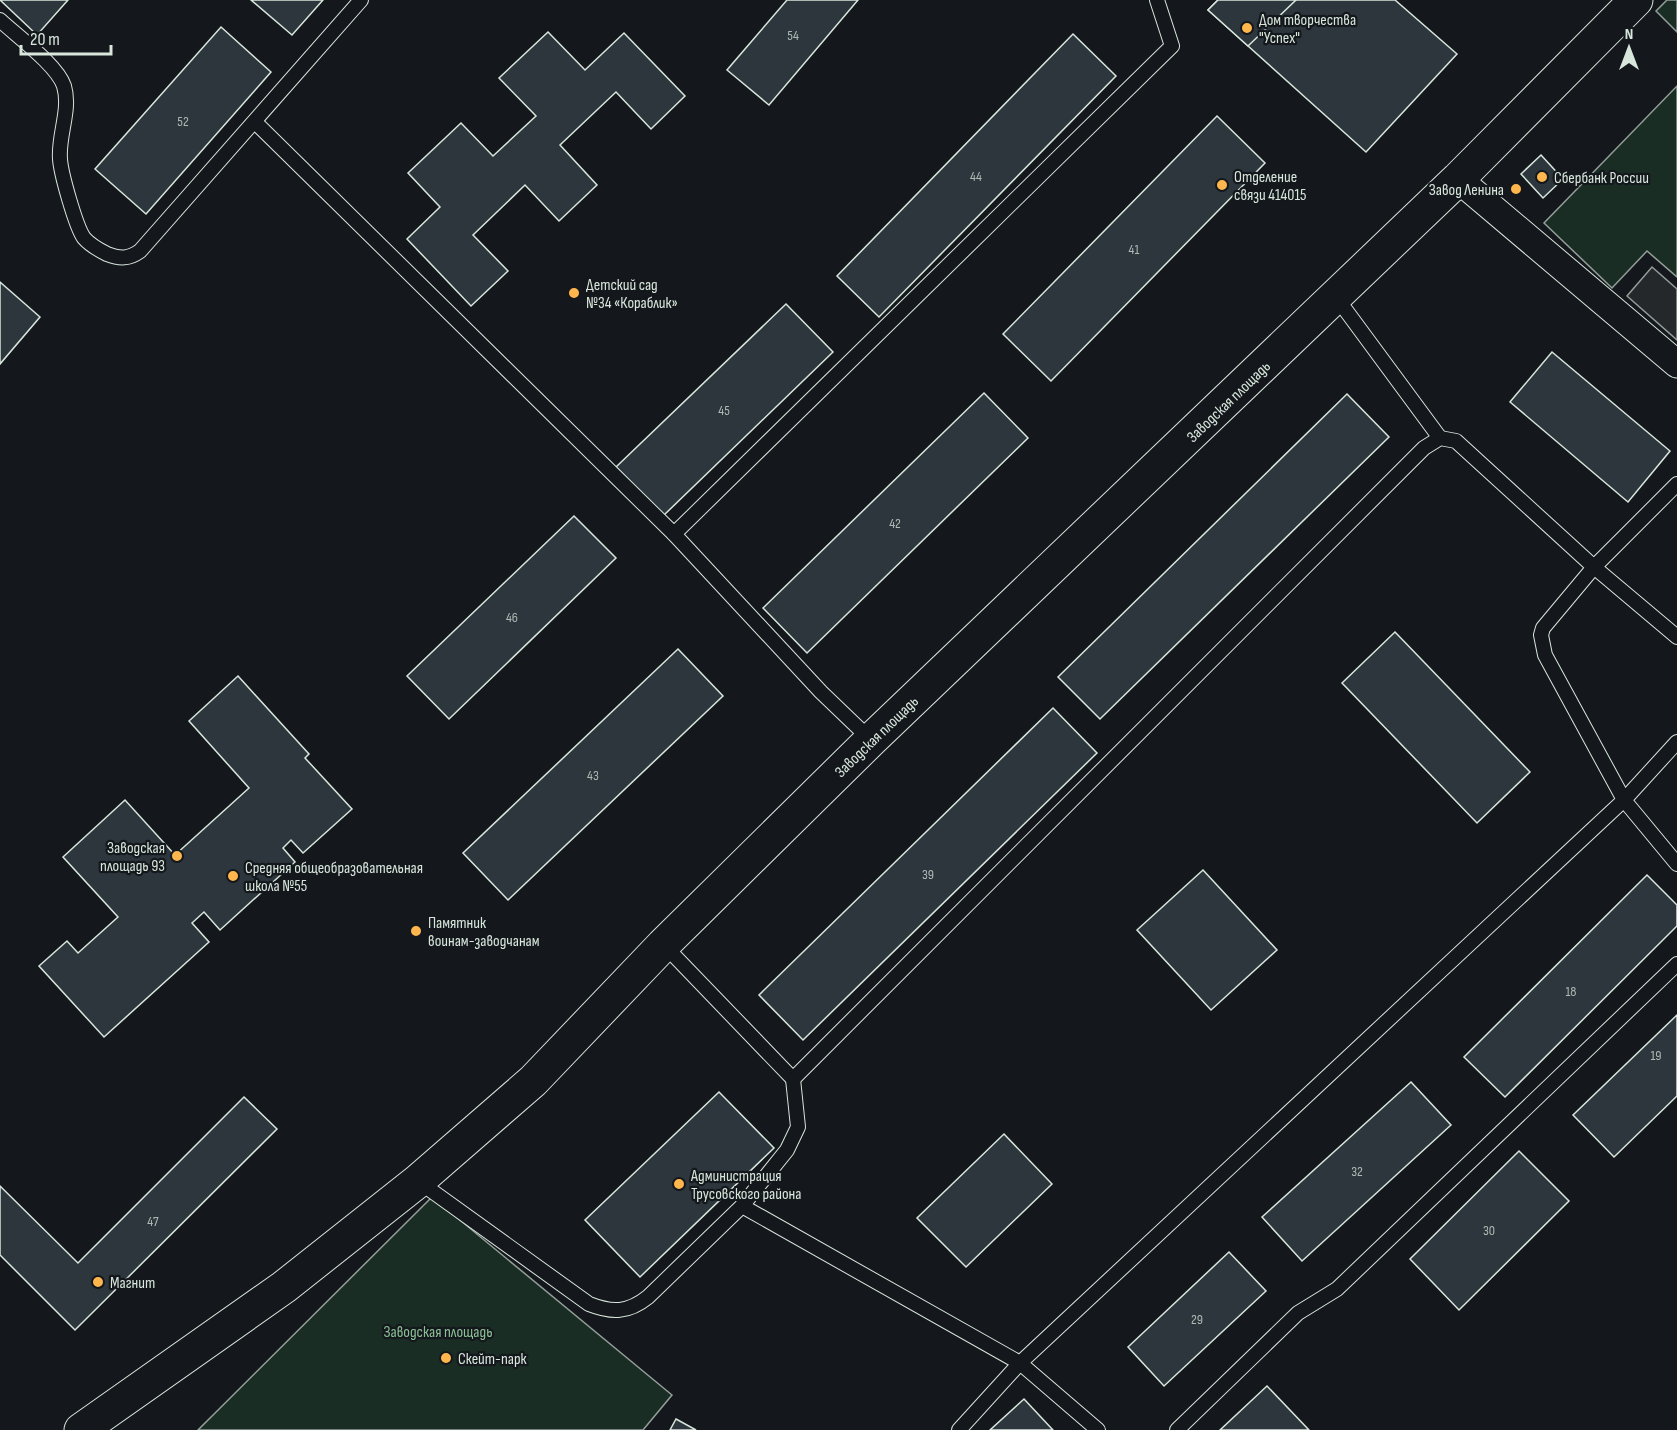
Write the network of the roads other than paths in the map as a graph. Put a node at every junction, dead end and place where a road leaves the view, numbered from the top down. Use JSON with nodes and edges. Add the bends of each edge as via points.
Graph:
{"nodes":[{"id":1,"x":361,"y":0,"type":"edge"},
{"id":2,"x":1157,"y":0,"type":"edge"},
{"id":3,"x":1636,"y":0,"type":"edge"},
{"id":4,"x":0,"y":20,"type":"edge"},
{"id":5,"x":255,"y":122,"type":"junction"},
{"id":6,"x":1458,"y":179,"type":"junction"},
{"id":7,"x":1336,"y":297,"type":"junction"},
{"id":8,"x":1677,"y":364,"type":"edge"},
{"id":9,"x":1440,"y":438,"type":"junction"},
{"id":10,"x":1677,"y":484,"type":"edge"},
{"id":11,"x":674,"y":534,"type":"junction"},
{"id":12,"x":1594,"y":567,"type":"junction"},
{"id":13,"x":1677,"y":637,"type":"edge"},
{"id":14,"x":871,"y":740,"type":"junction"},
{"id":15,"x":1677,"y":742,"type":"edge"},
{"id":16,"x":1624,"y":800,"type":"junction"},
{"id":17,"x":1677,"y":864,"type":"edge"},
{"id":18,"x":663,"y":945,"type":"junction"},
{"id":19,"x":1677,"y":964,"type":"edge"},
{"id":20,"x":793,"y":1079,"type":"junction"},
{"id":21,"x":418,"y":1181,"type":"junction"},
{"id":22,"x":742,"y":1206,"type":"junction"},
{"id":23,"x":1020,"y":1363,"type":"junction"},
{"id":24,"x":81,"y":1430,"type":"edge"},
{"id":25,"x":959,"y":1430,"type":"edge"},
{"id":26,"x":1098,"y":1430,"type":"edge"},
{"id":27,"x":1177,"y":1430,"type":"edge"}],
"edges":[{"from":1,"to":5,"type":"lane"},
{"from":2,"to":11,"type":"lane","via":[[1172,46]]},
{"from":3,"to":6,"type":"main road","name":"Заводская площадь"},
{"from":4,"to":5,"type":"lane","via":[[63,83],[67,99],[60,158],[70,202],[83,238],[117,258],[131,258],[140,251]]},
{"from":5,"to":11,"type":"lane"},
{"from":6,"to":7,"type":"main road","name":"Заводская площадь"},
{"from":6,"to":8,"type":"street"},
{"from":7,"to":9,"type":"lane"},
{"from":7,"to":14,"type":"main road","name":"Заводская площадь"},
{"from":9,"to":12,"type":"lane","via":[[1456,441]]},
{"from":9,"to":20,"type":"lane","via":[[1424,448]]},
{"from":10,"to":12,"type":"lane"},
{"from":11,"to":14,"type":"lane"},
{"from":12,"to":13,"type":"lane"},
{"from":12,"to":16,"type":"lane","via":[[1544,628],[1542,646]]},
{"from":14,"to":18,"type":"main road","name":"Заводская площадь"},
{"from":15,"to":16,"type":"lane"},
{"from":16,"to":17,"type":"lane"},
{"from":16,"to":23,"type":"lane"},
{"from":18,"to":20,"type":"lane"},
{"from":18,"to":21,"type":"main road","name":"Заводская площадь","via":[[533,1081]]},
{"from":19,"to":27,"type":"lane","via":[[1337,1288],[1299,1312]]},
{"from":20,"to":22,"type":"lane","via":[[798,1117],[794,1139]]},
{"from":21,"to":22,"type":"lane","via":[[589,1304],[604,1310],[622,1311],[636,1306]]},
{"from":21,"to":24,"type":"main road","name":"Заводская площадь","via":[[284,1287]]},
{"from":22,"to":23,"type":"lane"},
{"from":23,"to":25,"type":"lane"},
{"from":23,"to":26,"type":"lane"}]}
